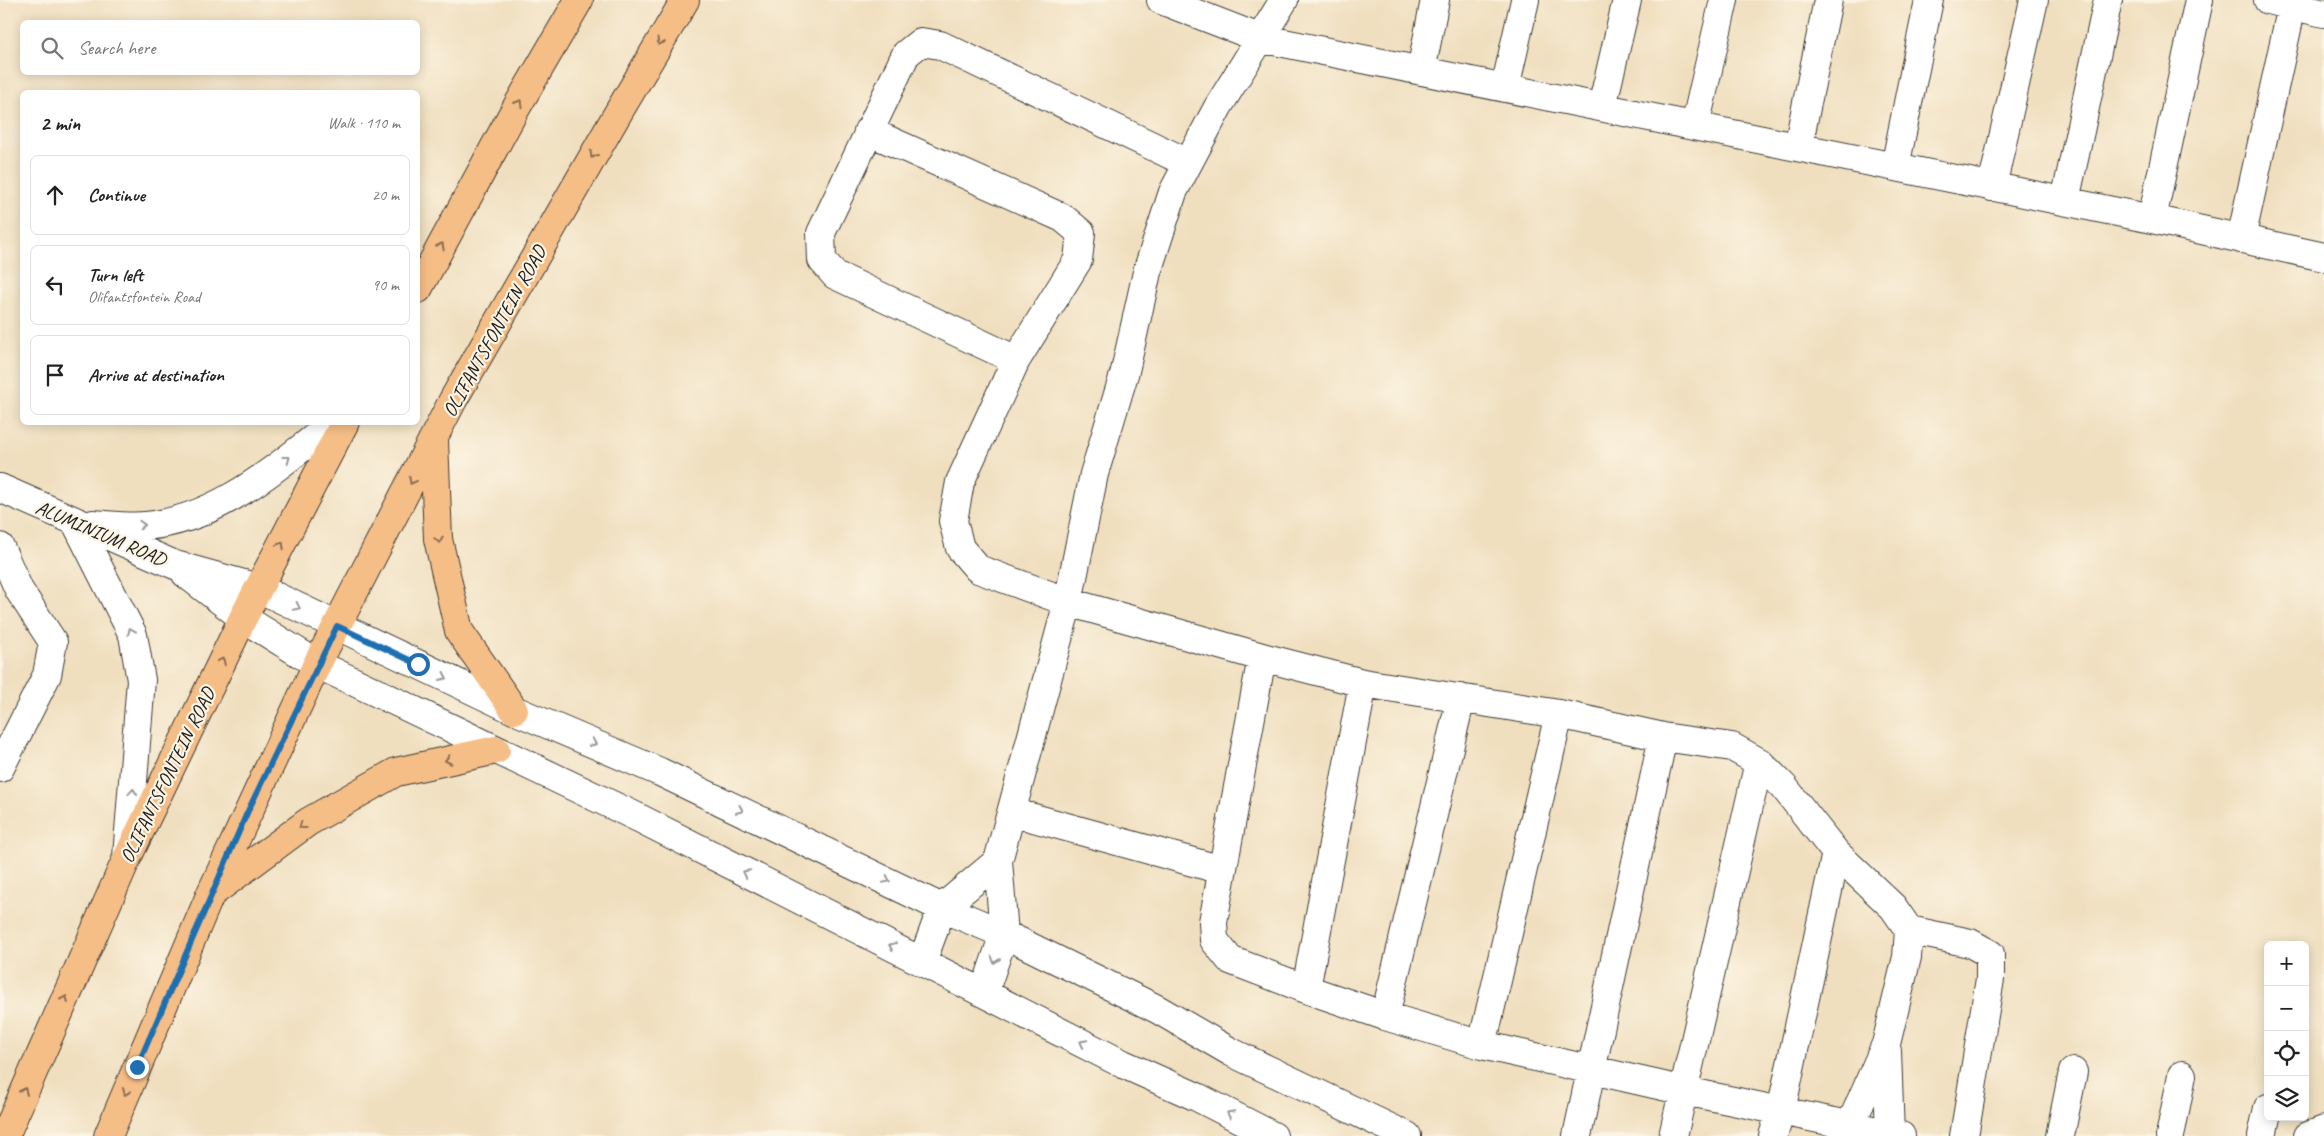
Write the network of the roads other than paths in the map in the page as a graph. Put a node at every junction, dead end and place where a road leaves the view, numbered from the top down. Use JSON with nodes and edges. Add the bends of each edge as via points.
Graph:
{"nodes":[{"id":1,"x":579,"y":0,"type":"edge"},
{"id":2,"x":686,"y":0,"type":"edge"},
{"id":3,"x":1161,"y":0,"type":"edge"},
{"id":4,"x":1284,"y":0,"type":"edge"},
{"id":5,"x":1434,"y":0,"type":"edge"},
{"id":6,"x":1525,"y":0,"type":"edge"},
{"id":7,"x":1627,"y":0,"type":"edge"},
{"id":8,"x":1724,"y":0,"type":"edge"},
{"id":9,"x":1828,"y":0,"type":"edge"},
{"id":10,"x":1929,"y":0,"type":"edge"},
{"id":11,"x":2034,"y":0,"type":"edge"},
{"id":12,"x":2108,"y":0,"type":"edge"},
{"id":13,"x":2199,"y":0,"type":"edge"},
{"id":14,"x":2280,"y":3,"type":"edge"},
{"id":15,"x":2324,"y":13,"type":"edge"},
{"id":16,"x":1259,"y":38,"type":"junction"},
{"id":17,"x":1421,"y":70,"type":"junction"},
{"id":18,"x":1505,"y":88,"type":"junction"},
{"id":19,"x":1602,"y":107,"type":"junction"},
{"id":20,"x":1695,"y":126,"type":"junction"},
{"id":21,"x":868,"y":131,"type":"junction"},
{"id":22,"x":1798,"y":147,"type":"junction"},
{"id":23,"x":1188,"y":163,"type":"junction"},
{"id":24,"x":1895,"y":167,"type":"junction"},
{"id":25,"x":1992,"y":187,"type":"junction"},
{"id":26,"x":2065,"y":201,"type":"junction"},
{"id":27,"x":2152,"y":219,"type":"junction"},
{"id":28,"x":2241,"y":239,"type":"junction"},
{"id":29,"x":2324,"y":257,"type":"edge"},
{"id":30,"x":420,"y":285,"type":"edge"},
{"id":31,"x":1016,"y":360,"type":"junction"},
{"id":32,"x":331,"y":425,"type":"edge"},
{"id":33,"x":343,"y":425,"type":"edge"},
{"id":34,"x":434,"y":439,"type":"junction"},
{"id":35,"x":0,"y":488,"type":"edge"},
{"id":36,"x":76,"y":523,"type":"junction"},
{"id":37,"x":0,"y":547,"type":"edge"},
{"id":38,"x":175,"y":565,"type":"junction"},
{"id":39,"x":258,"y":588,"type":"junction"},
{"id":40,"x":1068,"y":602,"type":"junction"},
{"id":41,"x":242,"y":618,"type":"junction"},
{"id":42,"x":337,"y":626,"type":"junction"},
{"id":43,"x":1262,"y":657,"type":"junction"},
{"id":44,"x":317,"y":664,"type":"junction"},
{"id":45,"x":1363,"y":683,"type":"junction"},
{"id":46,"x":1461,"y":698,"type":"junction"},
{"id":47,"x":514,"y":710,"type":"junction"},
{"id":48,"x":1559,"y":714,"type":"junction"},
{"id":49,"x":1663,"y":736,"type":"junction"},
{"id":50,"x":496,"y":750,"type":"junction"},
{"id":51,"x":1759,"y":762,"type":"junction"},
{"id":52,"x":0,"y":768,"type":"edge"},
{"id":53,"x":1012,"y":812,"type":"junction"},
{"id":54,"x":1836,"y":853,"type":"junction"},
{"id":55,"x":127,"y":858,"type":"junction"},
{"id":56,"x":998,"y":861,"type":"junction"},
{"id":57,"x":1222,"y":870,"type":"junction"},
{"id":58,"x":211,"y":893,"type":"junction"},
{"id":59,"x":942,"y":908,"type":"junction"},
{"id":60,"x":1910,"y":930,"type":"junction"},
{"id":61,"x":1004,"y":934,"type":"junction"},
{"id":62,"x":922,"y":962,"type":"junction"},
{"id":63,"x":1306,"y":989,"type":"junction"},
{"id":64,"x":984,"y":993,"type":"junction"},
{"id":65,"x":1385,"y":1016,"type":"junction"},
{"id":66,"x":1886,"y":1044,"type":"junction"},
{"id":67,"x":1482,"y":1045,"type":"junction"},
{"id":68,"x":1593,"y":1068,"type":"junction"},
{"id":69,"x":2073,"y":1072,"type":"dead end"},
{"id":70,"x":2182,"y":1075,"type":"dead end"},
{"id":71,"x":1685,"y":1091,"type":"junction"},
{"id":72,"x":2265,"y":1121,"type":"edge"},
{"id":73,"x":1777,"y":1124,"type":"edge"},
{"id":74,"x":2324,"y":1130,"type":"edge"},
{"id":75,"x":1849,"y":1131,"type":"edge"},
{"id":76,"x":1894,"y":1135,"type":"edge"},
{"id":77,"x":5,"y":1136,"type":"edge"},
{"id":78,"x":108,"y":1136,"type":"edge"},
{"id":79,"x":1273,"y":1136,"type":"edge"},
{"id":80,"x":1407,"y":1136,"type":"edge"},
{"id":81,"x":1577,"y":1136,"type":"edge"},
{"id":82,"x":1673,"y":1136,"type":"edge"},
{"id":83,"x":1964,"y":1136,"type":"edge"},
{"id":84,"x":2060,"y":1136,"type":"edge"},
{"id":85,"x":2170,"y":1136,"type":"edge"},
{"id":86,"x":2262,"y":1136,"type":"edge"},
{"id":87,"x":2308,"y":1136,"type":"edge"}],
"edges":[{"from":30,"to":1,"type":"main road","one_way":true,"via":[[512,115]]},
{"from":2,"to":34,"type":"main road","name":"OLIFANTSFONTEIN ROAD","one_way":true,"via":[[603,138],[453,400]]},
{"from":3,"to":16,"type":"street"},
{"from":4,"to":16,"type":"street"},
{"from":5,"to":17,"type":"street"},
{"from":6,"to":18,"type":"street"},
{"from":7,"to":19,"type":"street"},
{"from":8,"to":20,"type":"street"},
{"from":9,"to":22,"type":"street"},
{"from":10,"to":24,"type":"street"},
{"from":11,"to":25,"type":"street"},
{"from":12,"to":26,"type":"street"},
{"from":13,"to":27,"type":"street"},
{"from":14,"to":15,"type":"street"},
{"from":14,"to":28,"type":"street"},
{"from":16,"to":17,"type":"street"},
{"from":16,"to":23,"type":"street"},
{"from":17,"to":18,"type":"street"},
{"from":18,"to":19,"type":"street"},
{"from":19,"to":20,"type":"street"},
{"from":20,"to":22,"type":"street"},
{"from":21,"to":23,"type":"street","via":[[906,54],[921,42],[940,45]]},
{"from":21,"to":31,"type":"street","via":[[822,233],[822,260],[835,275]]},
{"from":21,"to":31,"type":"street","via":[[1064,218],[1081,233],[1078,260]]},
{"from":22,"to":24,"type":"street"},
{"from":23,"to":40,"type":"street","via":[[1173,192],[1147,272],[1125,371],[1094,474]]},
{"from":24,"to":25,"type":"street"},
{"from":25,"to":26,"type":"street"},
{"from":26,"to":27,"type":"street"},
{"from":27,"to":28,"type":"street"},
{"from":28,"to":29,"type":"street"},
{"from":31,"to":40,"type":"street","via":[[960,482],[953,521],[960,548],[978,569]]},
{"from":36,"to":32,"type":"street","one_way":true,"via":[[147,526],[208,512],[252,485]]},
{"from":39,"to":33,"type":"main road","name":"OLIFANTSFONTEIN ROAD","one_way":true},
{"from":34,"to":42,"type":"main road","name":"OLIFANTSFONTEIN ROAD","one_way":true},
{"from":34,"to":47,"type":"main road","one_way":true,"via":[[438,539],[459,631]]},
{"from":35,"to":36,"type":"street","name":"ALUMINIUM ROAD"},
{"from":36,"to":38,"type":"street","name":"ALUMINIUM ROAD"},
{"from":55,"to":36,"type":"street","one_way":true,"via":[[142,680],[133,634]]},
{"from":37,"to":52,"type":"street","via":[[19,590],[53,642],[47,675]]},
{"from":38,"to":39,"type":"street","name":"ALUMINIUM ROAD"},
{"from":38,"to":41,"type":"street","name":"ALUMINIUM ROAD"},
{"from":39,"to":41,"type":"main road","name":"OLIFANTSFONTEIN ROAD"},
{"from":39,"to":42,"type":"street","name":"ALUMINIUM ROAD","one_way":true},
{"from":40,"to":43,"type":"street"},
{"from":40,"to":53,"type":"street"},
{"from":41,"to":44,"type":"street","name":"ALUMINIUM ROAD"},
{"from":55,"to":41,"type":"main road","name":"OLIFANTSFONTEIN ROAD","one_way":true},
{"from":42,"to":44,"type":"main road","name":"OLIFANTSFONTEIN ROAD"},
{"from":42,"to":47,"type":"street","name":"ALUMINIUM ROAD","one_way":true},
{"from":43,"to":45,"type":"street"},
{"from":43,"to":57,"type":"street"},
{"from":44,"to":50,"type":"street","name":"ALUMINIUM ROAD"},
{"from":44,"to":58,"type":"main road","name":"OLIFANTSFONTEIN ROAD"},
{"from":45,"to":46,"type":"street"},
{"from":45,"to":63,"type":"street"},
{"from":46,"to":48,"type":"street"},
{"from":46,"to":65,"type":"street"},
{"from":47,"to":59,"type":"street","name":"ALUMINIUM ROAD","one_way":true,"via":[[660,772]]},
{"from":48,"to":49,"type":"street"},
{"from":48,"to":67,"type":"street"},
{"from":49,"to":51,"type":"street","via":[[1732,747]]},
{"from":49,"to":68,"type":"street"},
{"from":50,"to":58,"type":"main road","one_way":true,"via":[[396,772],[308,822]]},
{"from":62,"to":50,"type":"street","name":"ALUMINIUM ROAD","one_way":true,"via":[[639,818]]},
{"from":51,"to":54,"type":"street","via":[[1784,787]]},
{"from":51,"to":71,"type":"street"},
{"from":53,"to":56,"type":"street"},
{"from":53,"to":57,"type":"street"},
{"from":54,"to":60,"type":"street","via":[[1893,907]]},
{"from":54,"to":73,"type":"street"},
{"from":77,"to":55,"type":"main road","name":"OLIFANTSFONTEIN ROAD","one_way":true},
{"from":56,"to":59,"type":"street"},
{"from":56,"to":61,"type":"street"},
{"from":57,"to":63,"type":"street","via":[[1213,922],[1214,940],[1230,960]]},
{"from":58,"to":78,"type":"main road","name":"OLIFANTSFONTEIN ROAD","one_way":true},
{"from":59,"to":61,"type":"street","name":"ALUMINIUM ROAD"},
{"from":59,"to":62,"type":"street"},
{"from":60,"to":66,"type":"street"},
{"from":60,"to":83,"type":"street","via":[[1970,943],[1990,954],[1990,979]]},
{"from":61,"to":64,"type":"street","one_way":true},
{"from":61,"to":80,"type":"street","name":"ALUMINIUM ROAD","via":[[1157,1009],[1231,1052]]},
{"from":62,"to":64,"type":"street","name":"ALUMINIUM ROAD"},
{"from":63,"to":65,"type":"street"},
{"from":79,"to":64,"type":"street","name":"ALUMINIUM ROAD","one_way":true},
{"from":65,"to":67,"type":"street"},
{"from":66,"to":75,"type":"street"},
{"from":66,"to":76,"type":"street"},
{"from":67,"to":68,"type":"street"},
{"from":68,"to":71,"type":"street"},
{"from":68,"to":81,"type":"street"},
{"from":69,"to":84,"type":"street"},
{"from":70,"to":85,"type":"street"},
{"from":71,"to":73,"type":"street"},
{"from":71,"to":82,"type":"street"},
{"from":72,"to":86,"type":"street"},
{"from":73,"to":75,"type":"street"},
{"from":74,"to":87,"type":"street"},
{"from":75,"to":76,"type":"street"}]}
